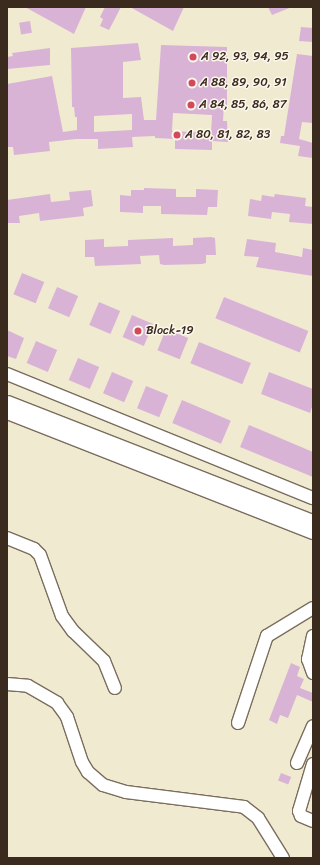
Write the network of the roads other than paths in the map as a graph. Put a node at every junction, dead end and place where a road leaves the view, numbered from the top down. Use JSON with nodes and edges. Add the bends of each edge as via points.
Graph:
{"nodes":[{"id":1,"x":7,"y":374,"type":"edge"},
{"id":2,"x":7,"y":393,"type":"edge"},
{"id":3,"x":7,"y":403,"type":"edge"},
{"id":4,"x":7,"y":413,"type":"edge"},
{"id":5,"x":313,"y":498,"type":"edge"},
{"id":6,"x":313,"y":511,"type":"edge"},
{"id":7,"x":313,"y":522,"type":"edge"},
{"id":8,"x":313,"y":533,"type":"edge"},
{"id":9,"x":7,"y":538,"type":"edge"},
{"id":10,"x":313,"y":608,"type":"edge"},
{"id":11,"x":313,"y":636,"type":"edge"},
{"id":12,"x":313,"y":673,"type":"edge"},
{"id":13,"x":7,"y":684,"type":"edge"},
{"id":14,"x":115,"y":688,"type":"dead end"},
{"id":15,"x":238,"y":723,"type":"dead end"},
{"id":16,"x":313,"y":726,"type":"edge"},
{"id":17,"x":298,"y":763,"type":"dead end"},
{"id":18,"x":313,"y":764,"type":"edge"},
{"id":19,"x":313,"y":821,"type":"edge"},
{"id":20,"x":283,"y":858,"type":"edge"}],
"edges":[{"from":1,"to":5,"type":"street"},
{"from":2,"to":6,"type":"main road"},
{"from":3,"to":7,"type":"main road"},
{"from":4,"to":8,"type":"street"},
{"from":9,"to":14,"type":"street","via":[[34,549],[40,555],[62,616],[73,631],[104,661]]},
{"from":10,"to":15,"type":"street","via":[[267,636]]},
{"from":11,"to":12,"type":"street","via":[[308,658]]},
{"from":13,"to":20,"type":"street","via":[[28,686],[57,703],[67,717],[82,762],[88,772],[103,785],[126,792],[244,807],[258,818]]},
{"from":16,"to":17,"type":"street"},
{"from":18,"to":19,"type":"street","via":[[299,811],[301,816]]}]}
